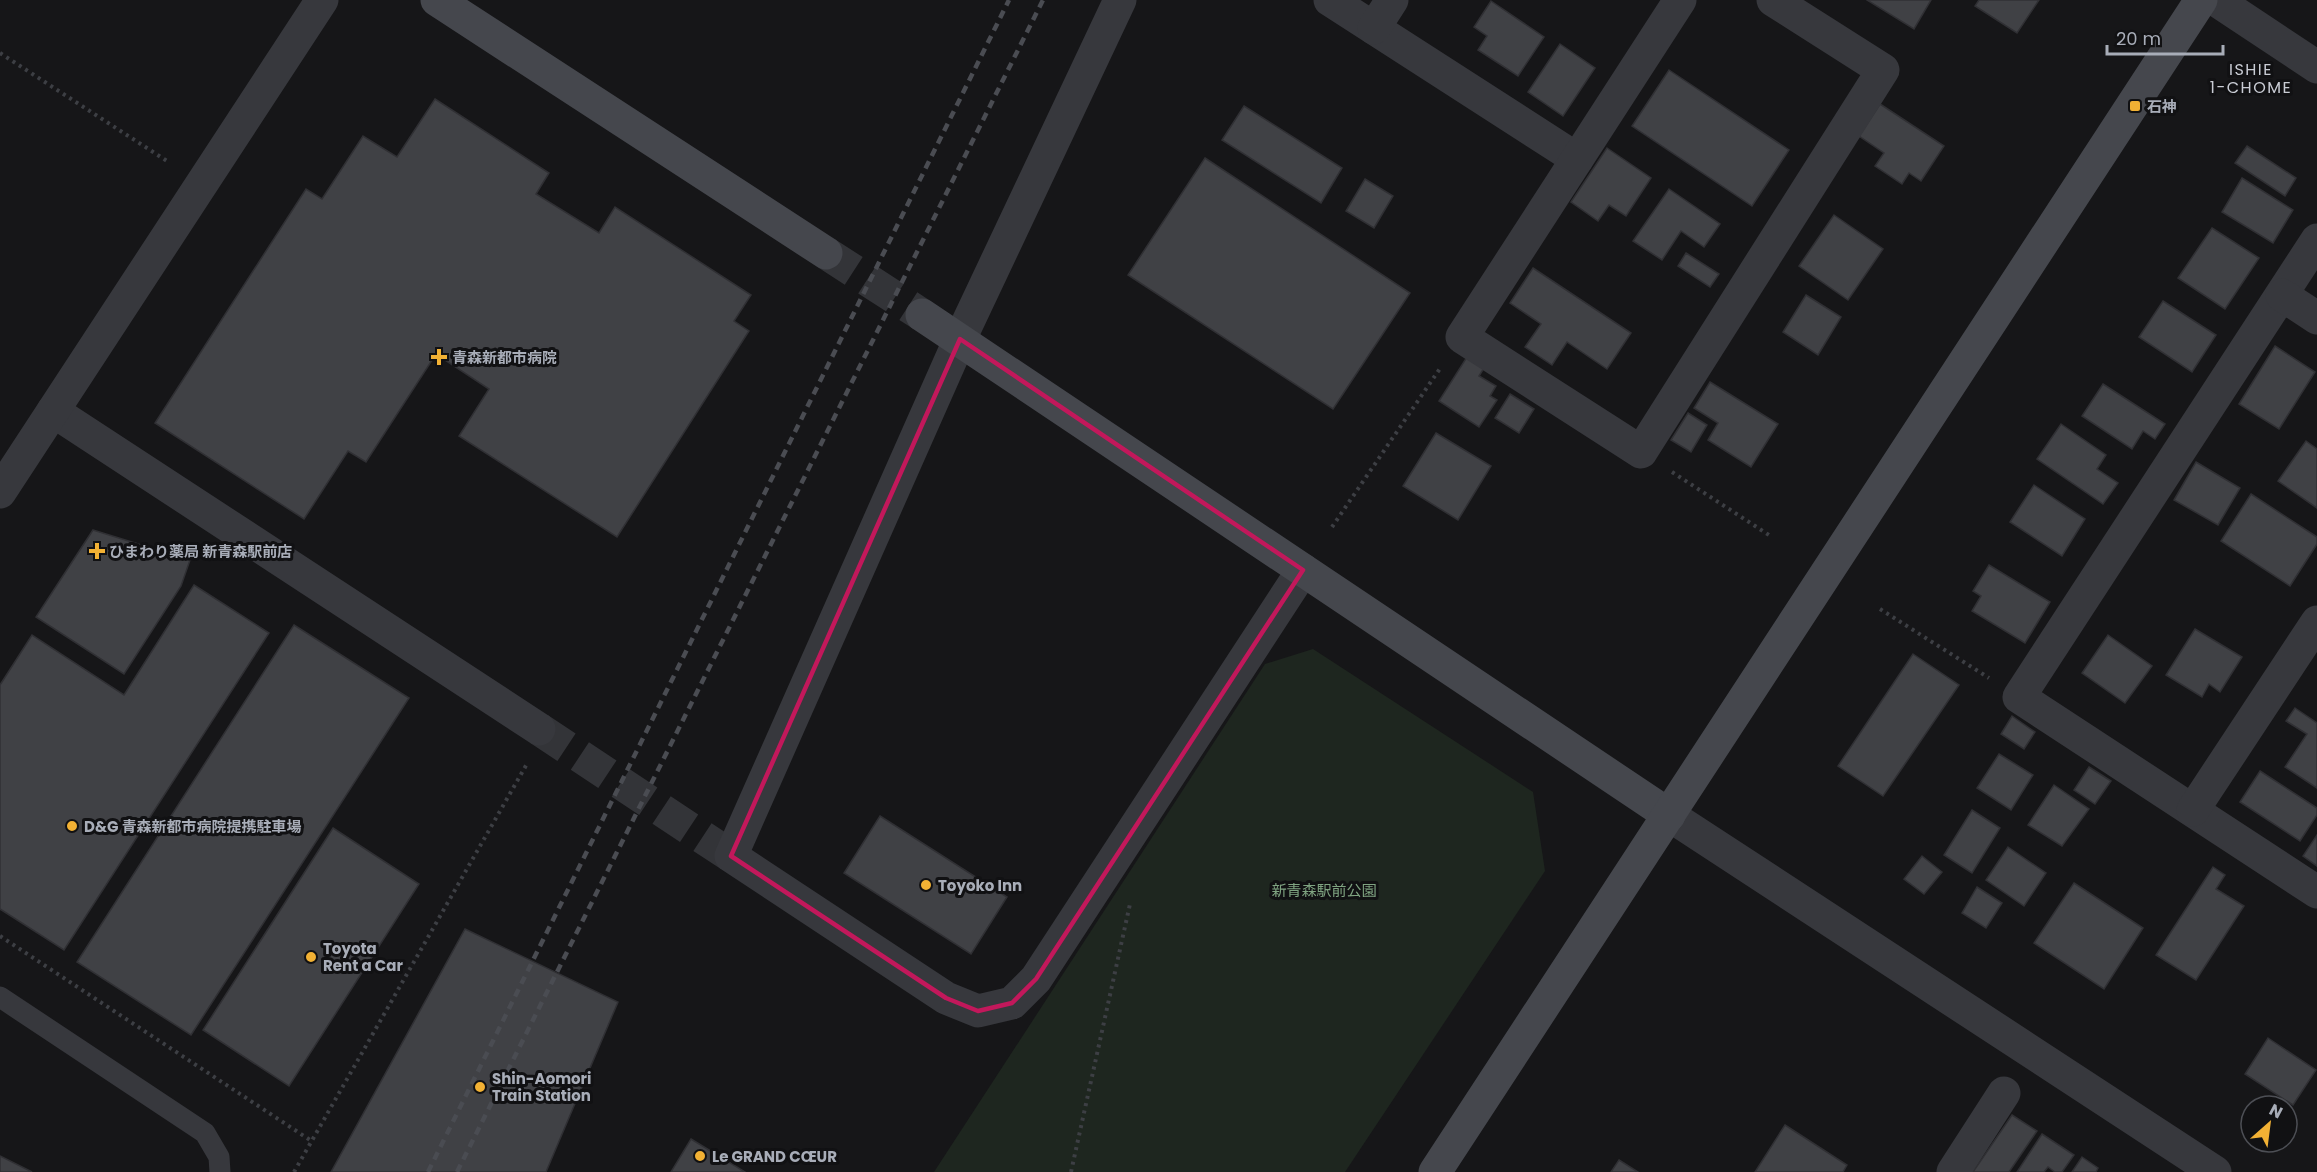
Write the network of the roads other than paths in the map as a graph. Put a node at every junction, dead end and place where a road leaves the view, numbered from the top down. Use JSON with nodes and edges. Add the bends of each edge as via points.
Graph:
{"nodes":[{"id":1,"x":321,"y":0,"type":"edge"},
{"id":2,"x":437,"y":0,"type":"edge"},
{"id":3,"x":1120,"y":0,"type":"edge"},
{"id":4,"x":1330,"y":0,"type":"edge"},
{"id":5,"x":1392,"y":0,"type":"edge"},
{"id":6,"x":1680,"y":0,"type":"edge"},
{"id":7,"x":1773,"y":0,"type":"edge"},
{"id":8,"x":2201,"y":0,"type":"edge"},
{"id":9,"x":2216,"y":0,"type":"edge"},
{"id":10,"x":1374,"y":28,"type":"junction"},
{"id":11,"x":2317,"y":67,"type":"edge"},
{"id":12,"x":1577,"y":159,"type":"junction"},
{"id":13,"x":2317,"y":240,"type":"edge"},
{"id":14,"x":826,"y":253,"type":"tunnel mouth"},
{"id":15,"x":2282,"y":294,"type":"junction"},
{"id":16,"x":922,"y":315,"type":"tunnel mouth"},
{"id":17,"x":2317,"y":318,"type":"edge"},
{"id":18,"x":960,"y":339,"type":"junction"},
{"id":19,"x":53,"y":411,"type":"junction"},
{"id":20,"x":0,"y":492,"type":"edge"},
{"id":21,"x":1303,"y":570,"type":"junction"},
{"id":22,"x":2317,"y":622,"type":"edge"},
{"id":23,"x":535,"y":744,"type":"tunnel mouth"},
{"id":24,"x":2193,"y":810,"type":"junction"},
{"id":25,"x":1669,"y":815,"type":"junction"},
{"id":26,"x":2317,"y":892,"type":"edge"},
{"id":27,"x":0,"y":997,"type":"edge"},
{"id":28,"x":2004,"y":1093,"type":"dead end"},
{"id":29,"x":220,"y":1172,"type":"edge"},
{"id":30,"x":1435,"y":1172,"type":"edge"},
{"id":31,"x":1953,"y":1172,"type":"edge"},
{"id":32,"x":2215,"y":1172,"type":"edge"}],
"edges":[{"from":1,"to":19,"type":"street"},
{"from":2,"to":14,"type":"street"},
{"from":3,"to":18,"type":"street"},
{"from":4,"to":10,"type":"street"},
{"from":5,"to":10,"type":"street"},
{"from":6,"to":12,"type":"street"},
{"from":7,"to":12,"type":"street","via":[[1883,70],[1641,452],[1462,337]]},
{"from":8,"to":25,"type":"street"},
{"from":9,"to":11,"type":"street"},
{"from":10,"to":12,"type":"street"},
{"from":13,"to":15,"type":"street"},
{"from":15,"to":17,"type":"street"},
{"from":15,"to":24,"type":"street","via":[[2019,697]]},
{"from":16,"to":18,"type":"street"},
{"from":18,"to":21,"type":"street"},
{"from":18,"to":21,"type":"street","via":[[731,856],[946,998],[978,1011],[1012,1003],[1036,979]]},
{"from":19,"to":20,"type":"street"},
{"from":19,"to":23,"type":"street"},
{"from":21,"to":25,"type":"street"},
{"from":22,"to":24,"type":"street"},
{"from":24,"to":26,"type":"street"},
{"from":25,"to":30,"type":"street"},
{"from":25,"to":32,"type":"street"},
{"from":27,"to":29,"type":"lane","via":[[205,1133],[219,1157]]},
{"from":28,"to":31,"type":"street"}]}
